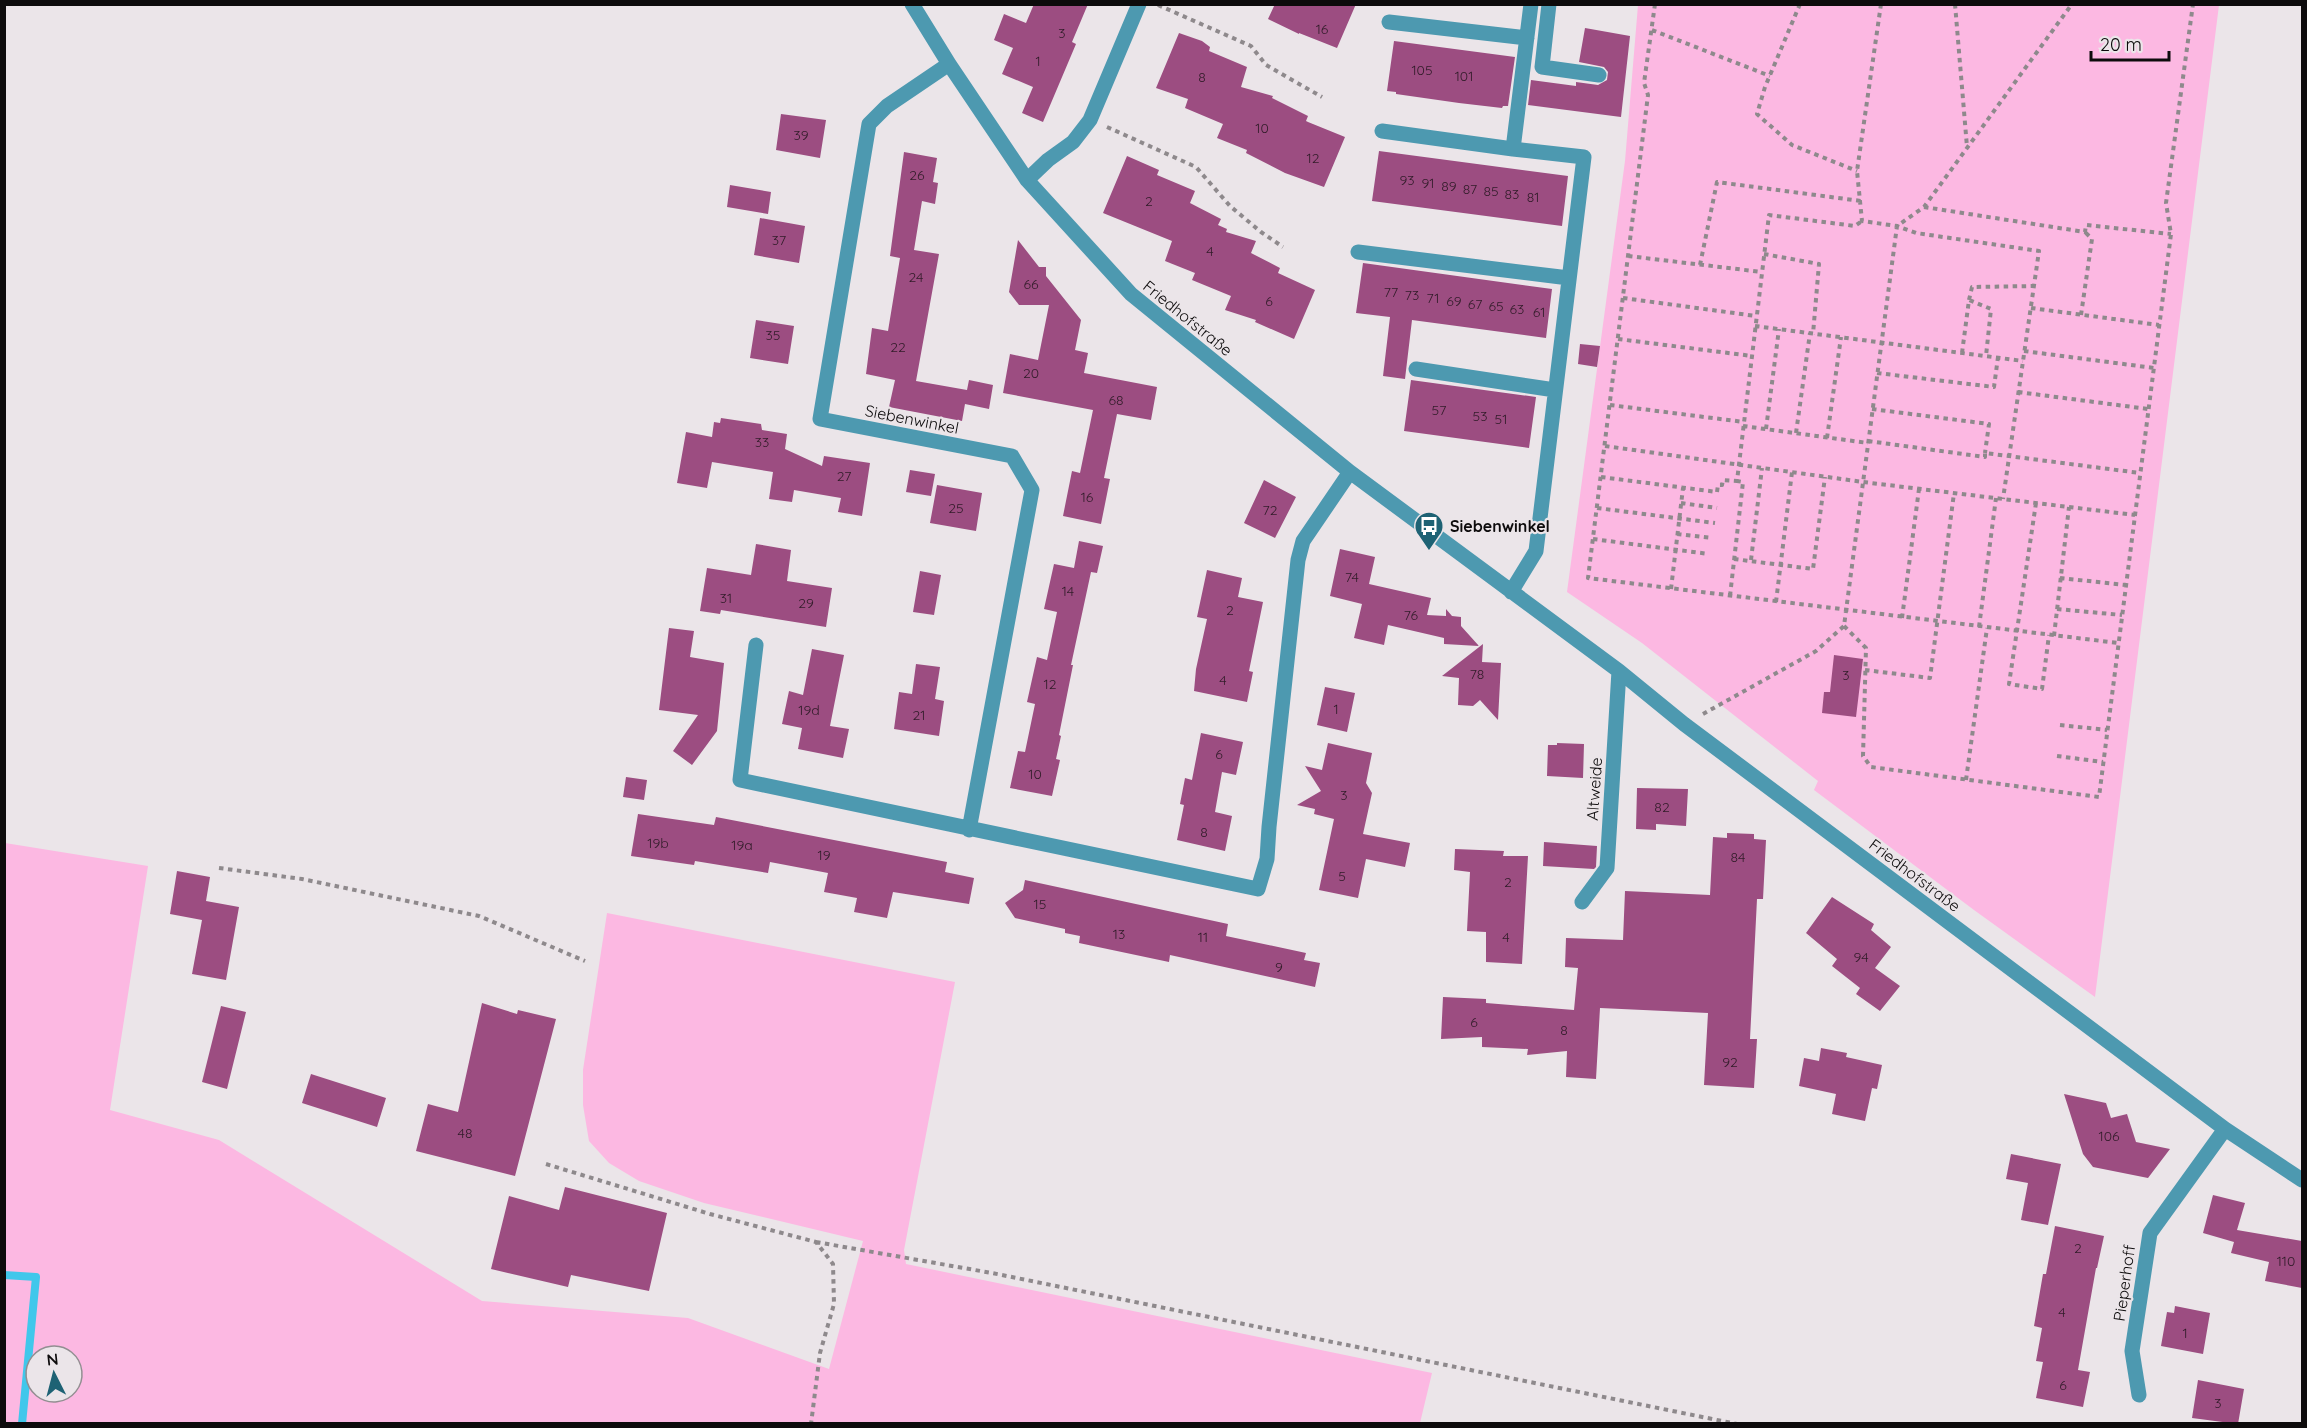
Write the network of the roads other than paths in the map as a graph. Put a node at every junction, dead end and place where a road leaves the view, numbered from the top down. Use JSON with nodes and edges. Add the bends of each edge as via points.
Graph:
{"nodes":[{"id":1,"x":912,"y":4,"type":"edge"},
{"id":2,"x":1139,"y":4,"type":"edge"},
{"id":3,"x":1532,"y":4,"type":"edge"},
{"id":4,"x":1549,"y":4,"type":"edge"},
{"id":5,"x":1389,"y":22,"type":"dead end"},
{"id":6,"x":1527,"y":38,"type":"junction"},
{"id":7,"x":949,"y":64,"type":"junction"},
{"id":8,"x":1599,"y":75,"type":"dead end"},
{"id":9,"x":1382,"y":131,"type":"dead end"},
{"id":10,"x":1513,"y":148,"type":"junction"},
{"id":11,"x":1027,"y":180,"type":"junction"},
{"id":12,"x":1358,"y":252,"type":"dead end"},
{"id":13,"x":1569,"y":278,"type":"junction"},
{"id":14,"x":1416,"y":369,"type":"dead end"},
{"id":15,"x":1556,"y":390,"type":"junction"},
{"id":16,"x":1350,"y":472,"type":"junction"},
{"id":17,"x":1511,"y":592,"type":"junction"},
{"id":18,"x":756,"y":645,"type":"dead end"},
{"id":19,"x":1619,"y":671,"type":"junction"},
{"id":20,"x":969,"y":830,"type":"junction"},
{"id":21,"x":1582,"y":902,"type":"dead end"},
{"id":22,"x":2225,"y":1129,"type":"junction"},
{"id":23,"x":2302,"y":1180,"type":"edge"},
{"id":24,"x":2139,"y":1395,"type":"dead end"}],
"edges":[{"from":1,"to":7,"type":"street","name":"Friedhofstraße"},
{"from":2,"to":11,"type":"street","via":[[1090,120],[1073,142]]},
{"from":3,"to":6,"type":"street"},
{"from":4,"to":8,"type":"street","via":[[1542,67]]},
{"from":5,"to":6,"type":"street"},
{"from":6,"to":10,"type":"street"},
{"from":7,"to":11,"type":"street","name":"Friedhofstraße"},
{"from":7,"to":20,"type":"street","name":"Siebenwinkel","via":[[887,106],[869,124],[819,419],[1012,456],[1032,490]]},
{"from":9,"to":10,"type":"street"},
{"from":10,"to":13,"type":"street","via":[[1584,157]]},
{"from":11,"to":16,"type":"street","name":"Friedhofstraße","via":[[1131,294]]},
{"from":12,"to":13,"type":"street"},
{"from":13,"to":15,"type":"street"},
{"from":14,"to":15,"type":"street"},
{"from":15,"to":17,"type":"street","via":[[1536,551]]},
{"from":16,"to":17,"type":"street","name":"Friedhofstraße"},
{"from":16,"to":20,"type":"street","via":[[1303,541],[1298,560],[1267,859],[1258,889]]},
{"from":17,"to":19,"type":"street","name":"Friedhofstraße"},
{"from":18,"to":20,"type":"street","via":[[740,780]]},
{"from":19,"to":21,"type":"street","name":"Altweide","via":[[1607,868]]},
{"from":19,"to":22,"type":"street","name":"Friedhofstraße","via":[[1684,724]]},
{"from":22,"to":23,"type":"street","name":"Friedhofstraße"},
{"from":22,"to":24,"type":"street","name":"Pieperhoff","via":[[2150,1233],[2132,1351]]}]}
